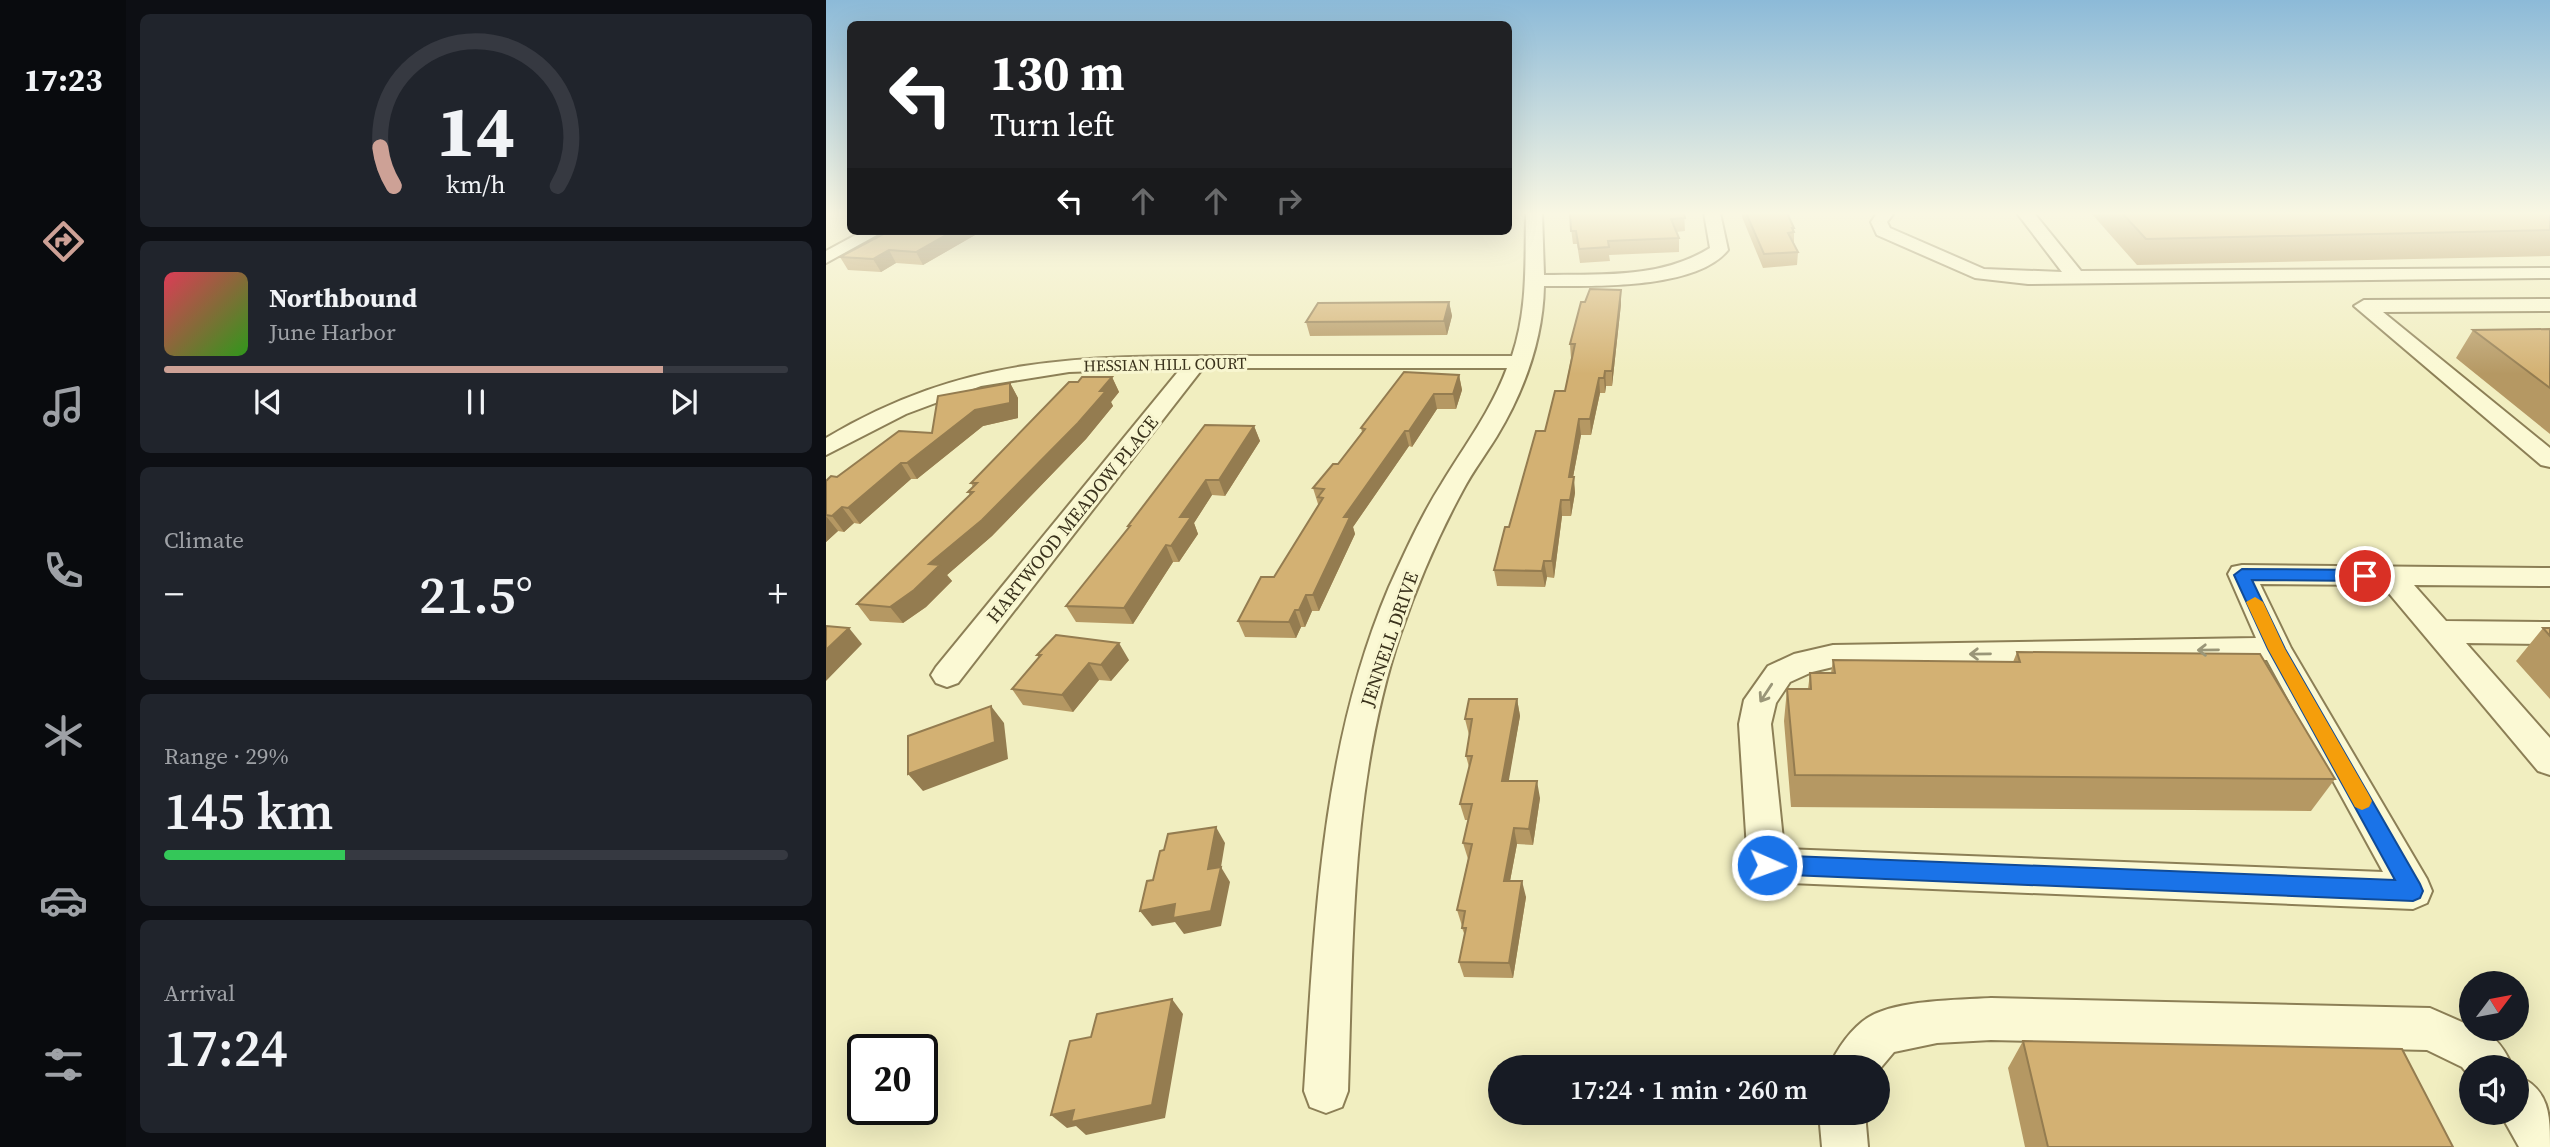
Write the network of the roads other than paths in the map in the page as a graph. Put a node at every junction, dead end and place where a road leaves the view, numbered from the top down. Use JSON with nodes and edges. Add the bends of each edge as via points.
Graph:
{"nodes":[{"id":1,"x":1534,"y":267,"type":"edge"},
{"id":2,"x":1688,"y":267,"type":"edge"},
{"id":3,"x":1959,"y":267,"type":"edge"},
{"id":4,"x":2068,"y":267,"type":"edge"},
{"id":5,"x":2550,"y":273,"type":"edge"},
{"id":6,"x":2076,"y":277,"type":"junction"},
{"id":7,"x":1534,"y":281,"type":"junction"},
{"id":8,"x":2550,"y":305,"type":"edge"},
{"id":9,"x":1197,"y":362,"type":"junction"},
{"id":10,"x":1520,"y":362,"type":"junction"},
{"id":11,"x":826,"y":448,"type":"edge"},
{"id":12,"x":2550,"y":460,"type":"edge"},
{"id":13,"x":2390,"y":576,"type":"junction"},
{"id":14,"x":2550,"y":577,"type":"edge"},
{"id":15,"x":2439,"y":632,"type":"junction"},
{"id":16,"x":2550,"y":633,"type":"edge"},
{"id":17,"x":2276,"y":649,"type":"junction"},
{"id":18,"x":947,"y":675,"type":"dead end"},
{"id":19,"x":2550,"y":761,"type":"edge"},
{"id":20,"x":1863,"y":1055,"type":"edge"},
{"id":21,"x":2480,"y":1055,"type":"edge"},
{"id":22,"x":1326,"y":1091,"type":"dead end"},
{"id":23,"x":2529,"y":1119,"type":"edge"},
{"id":24,"x":1843,"y":1125,"type":"edge"},
{"id":25,"x":1845,"y":1147,"type":"edge"},
{"id":26,"x":2545,"y":1147,"type":"edge"}],
"edges":[{"from":1,"to":7,"type":"street","name":"JENNELL DRIVE"},
{"from":2,"to":7,"type":"street","via":[[1661,275]]},
{"from":3,"to":6,"type":"street","via":[[1995,276]]},
{"from":4,"to":6,"type":"street"},
{"from":5,"to":6,"type":"street"},
{"from":7,"to":10,"type":"street","name":"JENNELL DRIVE","via":[[1531,322]]},
{"from":8,"to":12,"type":"street","via":[[2364,306]]},
{"from":9,"to":10,"type":"street","name":"HESSIAN HILL COURT"},
{"from":9,"to":11,"type":"street","name":"HESSIAN HILL COURT","via":[[1072,366],[977,380],[922,397]]},
{"from":9,"to":18,"type":"street","name":"HARTWOOD MEADOW PLACE"},
{"from":10,"to":22,"type":"street","name":"JENNELL DRIVE","via":[[1490,428],[1452,486],[1420,549],[1368,691],[1338,876]]},
{"from":13,"to":14,"type":"street"},
{"from":13,"to":15,"type":"street"},
{"from":13,"to":17,"type":"street","via":[[2242,575]]},
{"from":15,"to":16,"type":"street"},
{"from":15,"to":19,"type":"street"},
{"from":17,"to":17,"type":"street","one_way":true,"via":[[1833,656],[1805,662],[1779,674],[1760,700],[1755,724],[1767,865],[2413,891]]},
{"from":20,"to":21,"type":"street","via":[[1882,1033],[1937,1022],[1991,1019],[2430,1029]]},
{"from":23,"to":26,"type":"street"},
{"from":24,"to":25,"type":"street"}]}
